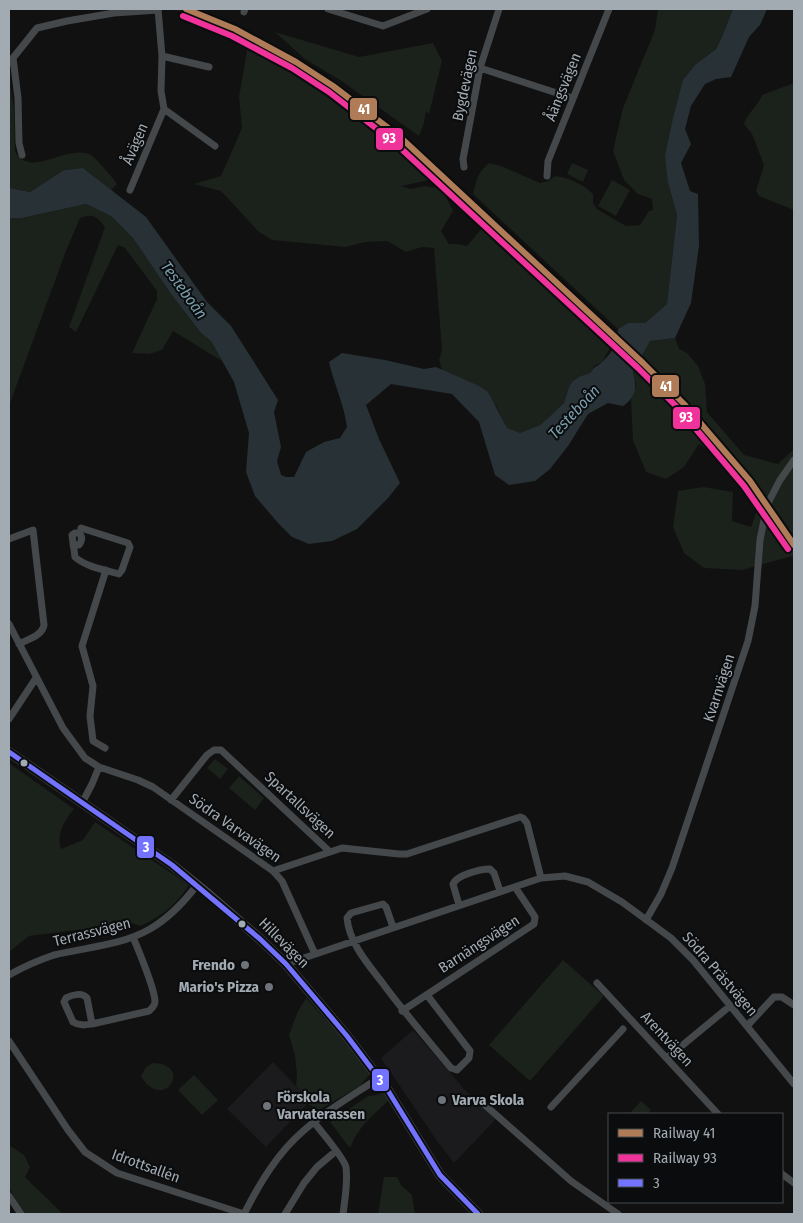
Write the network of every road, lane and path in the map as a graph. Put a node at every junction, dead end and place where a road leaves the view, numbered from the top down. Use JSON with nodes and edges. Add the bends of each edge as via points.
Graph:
{"nodes":[{"id":1,"x":158,"y":9,"type":"edge"},
{"id":2,"x":328,"y":9,"type":"edge"},
{"id":3,"x":427,"y":9,"type":"edge"},
{"id":4,"x":498,"y":9,"type":"edge"},
{"id":5,"x":609,"y":9,"type":"edge"},
{"id":6,"x":162,"y":56,"type":"junction"},
{"id":7,"x":11,"y":61,"type":"edge"},
{"id":8,"x":210,"y":67,"type":"dead end"},
{"id":9,"x":480,"y":68,"type":"junction"},
{"id":10,"x":572,"y":98,"type":"junction"},
{"id":11,"x":164,"y":110,"type":"junction"},
{"id":12,"x":215,"y":146,"type":"dead end"},
{"id":13,"x":22,"y":155,"type":"dead end"},
{"id":14,"x":464,"y":168,"type":"dead end"},
{"id":15,"x":547,"y":176,"type":"dead end"},
{"id":16,"x":130,"y":190,"type":"dead end"},
{"id":17,"x":794,"y":460,"type":"edge"},
{"id":18,"x":81,"y":528,"type":"dead end"},
{"id":19,"x":9,"y":539,"type":"edge"},
{"id":20,"x":73,"y":544,"type":"dead end"},
{"id":21,"x":106,"y":570,"type":"junction"},
{"id":22,"x":9,"y":624,"type":"edge"},
{"id":23,"x":19,"y":644,"type":"junction"},
{"id":24,"x":36,"y":678,"type":"junction"},
{"id":25,"x":9,"y":719,"type":"edge"},
{"id":26,"x":105,"y":748,"type":"dead end"},
{"id":27,"x":9,"y":752,"type":"edge"},
{"id":28,"x":99,"y":767,"type":"junction"},
{"id":29,"x":171,"y":800,"type":"junction"},
{"id":30,"x":82,"y":802,"type":"junction"},
{"id":31,"x":329,"y":851,"type":"junction"},
{"id":32,"x":273,"y":871,"type":"junction"},
{"id":33,"x":541,"y":878,"type":"junction"},
{"id":34,"x":197,"y":885,"type":"junction"},
{"id":35,"x":515,"y":887,"type":"junction"},
{"id":36,"x":500,"y":891,"type":"junction"},
{"id":37,"x":459,"y":905,"type":"junction"},
{"id":38,"x":646,"y":920,"type":"junction"},
{"id":39,"x":393,"y":927,"type":"junction"},
{"id":40,"x":134,"y":937,"type":"junction"},
{"id":41,"x":354,"y":940,"type":"junction"},
{"id":42,"x":315,"y":954,"type":"junction"},
{"id":43,"x":286,"y":964,"type":"junction"},
{"id":44,"x":9,"y":975,"type":"edge"},
{"id":45,"x":597,"y":983,"type":"dead end"},
{"id":46,"x":427,"y":995,"type":"junction"},
{"id":47,"x":794,"y":1005,"type":"edge"},
{"id":48,"x":730,"y":1006,"type":"junction"},
{"id":49,"x":402,"y":1010,"type":"junction"},
{"id":50,"x":92,"y":1024,"type":"junction"},
{"id":51,"x":747,"y":1026,"type":"junction"},
{"id":52,"x":623,"y":1029,"type":"dead end"},
{"id":53,"x":9,"y":1041,"type":"edge"},
{"id":54,"x":667,"y":1058,"type":"junction"},
{"id":55,"x":379,"y":1078,"type":"junction"},
{"id":56,"x":794,"y":1084,"type":"edge"},
{"id":57,"x":486,"y":1106,"type":"dead end"},
{"id":58,"x":551,"y":1107,"type":"dead end"},
{"id":59,"x":717,"y":1113,"type":"edge"},
{"id":60,"x":314,"y":1122,"type":"junction"},
{"id":61,"x":336,"y":1151,"type":"junction"},
{"id":62,"x":783,"y":1175,"type":"edge"},
{"id":63,"x":794,"y":1183,"type":"edge"},
{"id":64,"x":9,"y":1196,"type":"edge"},
{"id":65,"x":21,"y":1214,"type":"edge"},
{"id":66,"x":244,"y":1214,"type":"edge"},
{"id":67,"x":285,"y":1214,"type":"edge"},
{"id":68,"x":343,"y":1214,"type":"edge"},
{"id":69,"x":478,"y":1214,"type":"edge"},
{"id":70,"x":618,"y":1214,"type":"edge"}],
"edges":[{"from":1,"to":6,"type":"street","name":"Åvägen"},
{"from":1,"to":7,"type":"street","via":[[114,13],[37,28]]},
{"from":2,"to":3,"type":"street","via":[[383,26]]},
{"from":4,"to":9,"type":"street","name":"Bygdevägen"},
{"from":5,"to":10,"type":"street","name":"Åängsvägen"},
{"from":6,"to":8,"type":"street"},
{"from":6,"to":11,"type":"street","name":"Åvägen"},
{"from":7,"to":13,"type":"street","via":[[18,98]]},
{"from":9,"to":10,"type":"street"},
{"from":9,"to":14,"type":"street","name":"Bygdevägen"},
{"from":10,"to":15,"type":"street","name":"Åängsvägen","via":[[548,161]]},
{"from":11,"to":12,"type":"street","name":"Åvägen"},
{"from":11,"to":16,"type":"street","name":"Åvägen"},
{"from":17,"to":38,"type":"street","name":"Kvarnvägen","via":[[767,505],[760,540],[755,606],[733,690],[672,868]]},
{"from":18,"to":21,"type":"street","via":[[128,543],[130,547],[119,574]]},
{"from":19,"to":23,"type":"street","via":[[36,529],[44,628],[40,634]]},
{"from":20,"to":21,"type":"street","via":[[75,557],[80,561]]},
{"from":21,"to":26,"type":"street","via":[[82,646],[93,686],[90,712],[93,741]]},
{"from":22,"to":23,"type":"street","name":"Södra Varvavägen"},
{"from":23,"to":24,"type":"street","name":"Södra Varvavägen"},
{"from":24,"to":25,"type":"street"},
{"from":24,"to":28,"type":"street","name":"Södra Varvavägen","via":[[63,728],[85,758]]},
{"from":27,"to":30,"type":"street","name":"Hillevägen"},
{"from":28,"to":29,"type":"street","name":"Södra Varvavägen","via":[[145,782]]},
{"from":28,"to":30,"type":"street"},
{"from":29,"to":31,"type":"street","name":"Spartallsvägen","via":[[207,754],[218,749]]},
{"from":29,"to":32,"type":"street","name":"Södra Varvavägen"},
{"from":30,"to":34,"type":"street","name":"Hillevägen"},
{"from":31,"to":32,"type":"street"},
{"from":31,"to":33,"type":"street","name":"Spartallsvägen","via":[[342,848],[407,854],[520,817],[527,823]]},
{"from":32,"to":42,"type":"street","name":"Södra Varvavägen","via":[[282,881]]},
{"from":33,"to":35,"type":"street","name":"Södra Prästvägen"},
{"from":33,"to":38,"type":"street","name":"Södra Prästvägen","via":[[582,879]]},
{"from":34,"to":40,"type":"street","name":"Terrassvägen","via":[[169,916]]},
{"from":34,"to":43,"type":"street","name":"Hillevägen"},
{"from":35,"to":36,"type":"street","name":"Södra Prästvägen"},
{"from":35,"to":46,"type":"street","name":"Barnängsvägen","via":[[535,917],[534,924]]},
{"from":36,"to":37,"type":"street","name":"Södra Prästvägen"},
{"from":36,"to":37,"type":"street","via":[[490,869],[459,878],[453,884]]},
{"from":37,"to":39,"type":"street","name":"Södra Prästvägen"},
{"from":38,"to":48,"type":"street","name":"Södra Prästvägen","via":[[693,960]]},
{"from":39,"to":41,"type":"street","name":"Södra Prästvägen"},
{"from":39,"to":41,"type":"street","via":[[383,904],[353,912],[347,920]]},
{"from":40,"to":44,"type":"street","name":"Terrassvägen","via":[[53,956]]},
{"from":40,"to":50,"type":"street","via":[[154,1007],[149,1011]]},
{"from":41,"to":42,"type":"street","name":"Södra Prästvägen"},
{"from":41,"to":49,"type":"street"},
{"from":42,"to":43,"type":"street","name":"Södra Prästvägen"},
{"from":43,"to":55,"type":"street","name":"Hillevägen"},
{"from":45,"to":54,"type":"street","name":"Arentvägen"},
{"from":46,"to":49,"type":"street","name":"Barnängsvägen"},
{"from":46,"to":49,"type":"street","via":[[470,1050],[468,1059],[456,1070]]},
{"from":47,"to":51,"type":"street","via":[[782,997],[774,997]]},
{"from":48,"to":51,"type":"street","name":"Södra Prästvägen"},
{"from":48,"to":54,"type":"street"},
{"from":50,"to":50,"type":"street","via":[[73,1022],[64,1002],[66,998],[85,996]]},
{"from":51,"to":56,"type":"street","name":"Södra Prästvägen"},
{"from":52,"to":58,"type":"street"},
{"from":53,"to":66,"type":"street","name":"Idrottsallén","via":[[76,1142],[101,1164],[117,1173]]},
{"from":54,"to":59,"type":"street","name":"Arentvägen"},
{"from":55,"to":60,"type":"street","name":"Idrottsallén"},
{"from":55,"to":69,"type":"street","name":"Hillevägen","via":[[440,1175]]},
{"from":57,"to":70,"type":"street","via":[[572,1181]]},
{"from":60,"to":61,"type":"street"},
{"from":60,"to":66,"type":"street","name":"Idrottsallén","via":[[276,1160]]},
{"from":61,"to":67,"type":"street","via":[[317,1167]]},
{"from":61,"to":68,"type":"street","via":[[346,1166]]},
{"from":62,"to":63,"type":"street"},
{"from":64,"to":65,"type":"street"}]}
